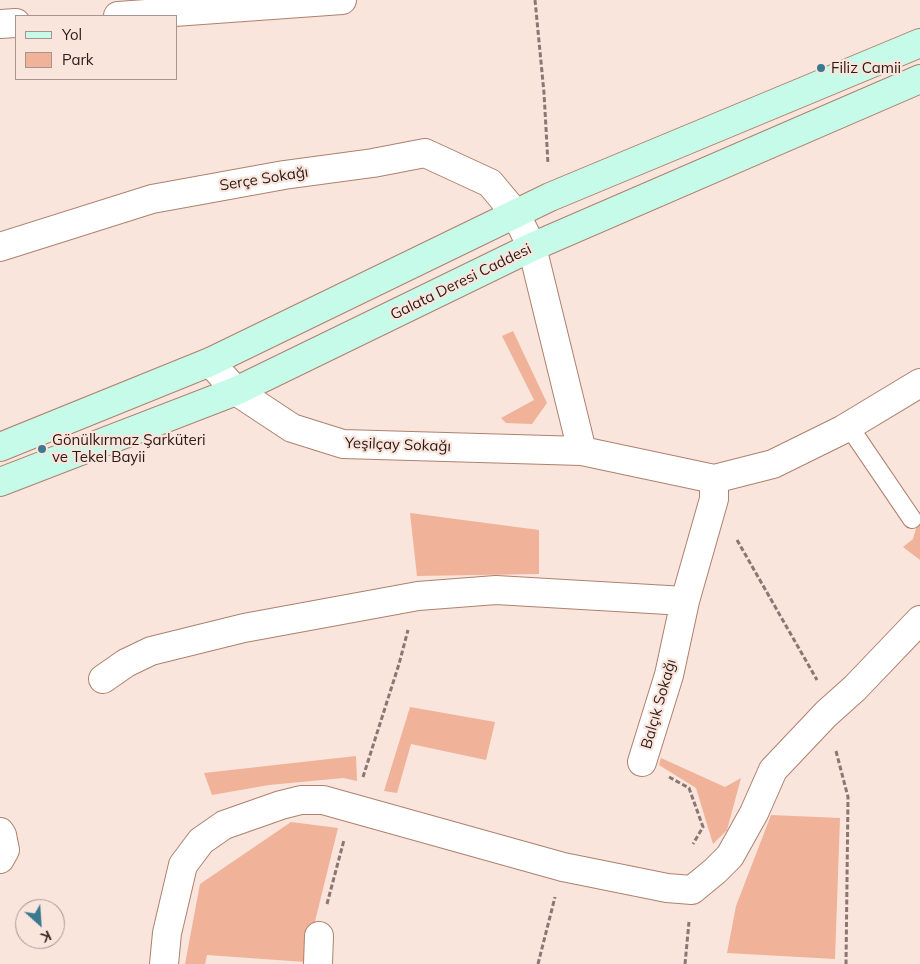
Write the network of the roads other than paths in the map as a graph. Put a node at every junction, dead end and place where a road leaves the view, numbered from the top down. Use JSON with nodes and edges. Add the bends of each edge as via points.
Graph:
{"nodes":[{"id":1,"x":342,"y":0,"type":"edge"},
{"id":2,"x":132,"y":15,"type":"edge"},
{"id":3,"x":15,"y":23,"type":"edge"},
{"id":4,"x":0,"y":24,"type":"edge"},
{"id":5,"x":920,"y":43,"type":"edge"},
{"id":6,"x":920,"y":78,"type":"edge"},
{"id":7,"x":514,"y":213,"type":"junction"},
{"id":8,"x":0,"y":247,"type":"edge"},
{"id":9,"x":532,"y":248,"type":"junction"},
{"id":10,"x":210,"y":362,"type":"junction"},
{"id":11,"x":920,"y":383,"type":"edge"},
{"id":12,"x":236,"y":391,"type":"junction"},
{"id":13,"x":848,"y":425,"type":"junction"},
{"id":14,"x":0,"y":446,"type":"edge"},
{"id":15,"x":582,"y":451,"type":"junction"},
{"id":16,"x":714,"y":479,"type":"junction"},
{"id":17,"x":0,"y":482,"type":"edge"},
{"id":18,"x":912,"y":519,"type":"dead end"},
{"id":19,"x":686,"y":601,"type":"junction"},
{"id":20,"x":920,"y":620,"type":"edge"},
{"id":21,"x":103,"y":679,"type":"dead end"},
{"id":22,"x":642,"y":762,"type":"road end"},
{"id":23,"x":0,"y":832,"type":"edge"},
{"id":24,"x":0,"y":859,"type":"edge"},
{"id":25,"x":319,"y":936,"type":"road end"},
{"id":26,"x":164,"y":964,"type":"edge"},
{"id":27,"x":318,"y":964,"type":"edge"}],
"edges":[{"from":1,"to":2,"type":"street"},
{"from":3,"to":4,"type":"street"},
{"from":5,"to":7,"type":"main road"},
{"from":6,"to":9,"type":"main road","name":"Galata Deresi Caddesi"},
{"from":7,"to":8,"type":"street","name":"Serçe Sokağı","via":[[490,183],[425,153],[152,199]]},
{"from":7,"to":9,"type":"street","name":"Serçe Sokağı"},
{"from":7,"to":10,"type":"main road"},
{"from":9,"to":12,"type":"main road","name":"Galata Deresi Caddesi"},
{"from":9,"to":15,"type":"street","name":"Serçe Sokağı"},
{"from":10,"to":12,"type":"street","name":"Yeşilçay Sokağı"},
{"from":10,"to":14,"type":"main road"},
{"from":11,"to":13,"type":"street"},
{"from":12,"to":15,"type":"street","name":"Yeşilçay Sokağı","via":[[292,428],[343,444]]},
{"from":12,"to":17,"type":"main road","name":"Galata Deresi Caddesi"},
{"from":13,"to":16,"type":"street","via":[[773,464]]},
{"from":13,"to":18,"type":"lane"},
{"from":15,"to":16,"type":"street","name":"Yeşilçay Sokağı"},
{"from":16,"to":19,"type":"street","name":"Balçık Sokağı","via":[[714,500]]},
{"from":19,"to":21,"type":"street","via":[[496,590],[418,596],[244,628],[151,652],[126,663]]},
{"from":19,"to":22,"type":"street","name":"Balçık Sokağı","via":[[669,675]]},
{"from":20,"to":26,"type":"street","via":[[773,770],[730,856],[710,876],[679,889],[563,868],[323,800],[301,800],[224,825],[201,841],[183,865]]},
{"from":23,"to":24,"type":"street","via":[[5,850]]},
{"from":25,"to":27,"type":"street"}]}
